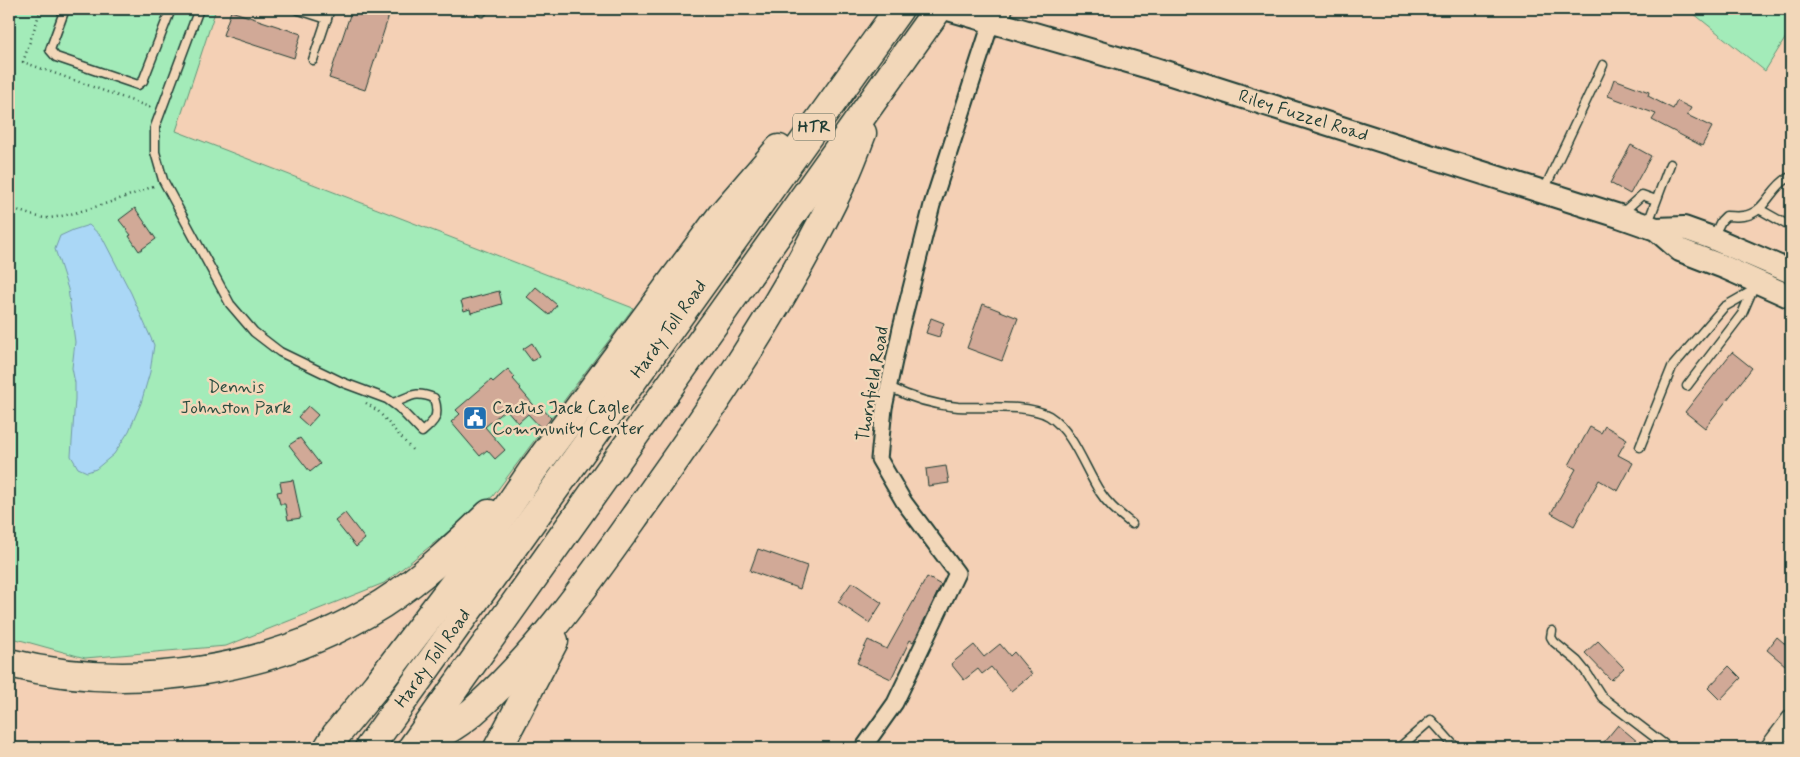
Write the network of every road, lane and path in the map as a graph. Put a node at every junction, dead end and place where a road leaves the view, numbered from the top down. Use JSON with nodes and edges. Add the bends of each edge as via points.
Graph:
{"nodes":[{"id":1,"x":65,"y":9,"type":"edge"},
{"id":2,"x":171,"y":9,"type":"edge"},
{"id":3,"x":199,"y":9,"type":"edge"},
{"id":4,"x":296,"y":9,"type":"edge"},
{"id":5,"x":330,"y":9,"type":"edge"},
{"id":6,"x":899,"y":9,"type":"edge"},
{"id":7,"x":938,"y":9,"type":"edge"},
{"id":8,"x":948,"y":9,"type":"edge"},
{"id":9,"x":995,"y":15,"type":"edge"},
{"id":10,"x":327,"y":19,"type":"junction"},
{"id":11,"x":313,"y":60,"type":"dead end"},
{"id":12,"x":1603,"y":65,"type":"dead end"},
{"id":13,"x":886,"y":82,"type":"junction"},
{"id":14,"x":838,"y":93,"type":"junction"},
{"id":15,"x":1670,"y":164,"type":"dead end"},
{"id":16,"x":163,"y":180,"type":"junction"},
{"id":17,"x":1791,"y":180,"type":"edge"},
{"id":18,"x":1543,"y":191,"type":"junction"},
{"id":19,"x":1656,"y":200,"type":"junction"},
{"id":20,"x":9,"y":206,"type":"edge"},
{"id":21,"x":1760,"y":209,"type":"junction"},
{"id":22,"x":1619,"y":216,"type":"junction"},
{"id":23,"x":1791,"y":226,"type":"edge"},
{"id":24,"x":1651,"y":227,"type":"junction"},
{"id":25,"x":1712,"y":238,"type":"junction"},
{"id":26,"x":1791,"y":272,"type":"edge"},
{"id":27,"x":1754,"y":286,"type":"junction"},
{"id":28,"x":1791,"y":297,"type":"edge"},
{"id":29,"x":1687,"y":386,"type":"dead end"},
{"id":30,"x":889,"y":388,"type":"junction"},
{"id":31,"x":393,"y":403,"type":"junction"},
{"id":32,"x":1640,"y":447,"type":"dead end"},
{"id":33,"x":1132,"y":524,"type":"dead end"},
{"id":34,"x":460,"y":558,"type":"junction"},
{"id":35,"x":574,"y":602,"type":"junction"},
{"id":36,"x":1552,"y":630,"type":"dead end"},
{"id":37,"x":9,"y":663,"type":"edge"},
{"id":38,"x":1791,"y":720,"type":"edge"},
{"id":39,"x":328,"y":748,"type":"edge"},
{"id":40,"x":369,"y":748,"type":"edge"},
{"id":41,"x":412,"y":748,"type":"edge"},
{"id":42,"x":416,"y":748,"type":"edge"},
{"id":43,"x":498,"y":748,"type":"edge"},
{"id":44,"x":863,"y":748,"type":"edge"},
{"id":45,"x":1398,"y":748,"type":"edge"},
{"id":46,"x":1456,"y":748,"type":"edge"},
{"id":47,"x":1669,"y":748,"type":"edge"},
{"id":48,"x":1770,"y":748,"type":"edge"}],
"edges":[{"from":1,"to":2,"type":"lane","via":[[50,50],[56,57],[138,85],[143,81]]},
{"from":3,"to":16,"type":"lane","via":[[155,127],[154,152]]},
{"from":4,"to":10,"type":"lane"},
{"from":5,"to":10,"type":"lane"},
{"from":6,"to":14,"type":"highway","name":"Hardy Toll Road","number":"HTR"},
{"from":7,"to":13,"type":"highway","name":"Hardy Toll Road","number":"HTR"},
{"from":8,"to":9,"type":"main road","name":"Riley Fuzzel Road"},
{"from":9,"to":18,"type":"main road","name":"Riley Fuzzel Road"},
{"from":9,"to":30,"type":"street","name":"Thornfield Road","via":[[932,205]]},
{"from":10,"to":11,"type":"lane"},
{"from":12,"to":18,"type":"lane"},
{"from":13,"to":35,"type":"highway","via":[[841,186],[789,282],[725,388]]},
{"from":13,"to":41,"type":"highway","name":"Hardy Toll Road","number":"HTR"},
{"from":14,"to":34,"type":"highway","via":[[779,148],[721,216],[533,470]]},
{"from":14,"to":40,"type":"highway","name":"Hardy Toll Road","number":"HTR"},
{"from":15,"to":19,"type":"lane"},
{"from":16,"to":20,"type":"path","via":[[134,193],[62,216],[40,217]]},
{"from":16,"to":31,"type":"lane","via":[[230,304],[254,332],[280,352]]},
{"from":17,"to":21,"type":"lane","via":[[1788,178],[1782,182]]},
{"from":18,"to":22,"type":"main road","name":"Riley Fuzzel Road"},
{"from":19,"to":22,"type":"lane","via":[[1642,195]]},
{"from":19,"to":24,"type":"lane"},
{"from":21,"to":23,"type":"lane"},
{"from":21,"to":25,"type":"lane","via":[[1743,216],[1726,216]]},
{"from":22,"to":24,"type":"main road","name":"Riley Fuzzel Road"},
{"from":24,"to":25,"type":"main road","name":"Riley Fuzzel Road","via":[[1684,228]]},
{"from":24,"to":27,"type":"main road","name":"Riley Fuzzel Road","via":[[1680,250]]},
{"from":25,"to":26,"type":"main road","name":"Riley Fuzzel Road"},
{"from":27,"to":28,"type":"main road","name":"Riley Fuzzel Road"},
{"from":27,"to":29,"type":"lane","via":[[1742,314]]},
{"from":27,"to":32,"type":"lane","via":[[1724,307],[1672,367]]},
{"from":30,"to":33,"type":"lane","via":[[921,401],[956,407],[1041,412],[1060,426],[1110,506]]},
{"from":30,"to":44,"type":"street","name":"Thornfield Road","via":[[879,459],[904,502],[957,573],[895,704]]},
{"from":31,"to":31,"type":"lane","via":[[422,432],[433,422],[438,409],[434,398],[423,393],[412,394]]},
{"from":34,"to":37,"type":"highway","via":[[347,624],[307,642],[242,664],[169,675],[97,677]]},
{"from":34,"to":39,"type":"highway","via":[[377,685]]},
{"from":35,"to":42,"type":"highway","via":[[512,674],[476,709]]},
{"from":35,"to":43,"type":"highway"},
{"from":36,"to":47,"type":"lane","via":[[1554,642],[1577,661],[1602,698]]},
{"from":38,"to":48,"type":"street"},
{"from":45,"to":46,"type":"lane","via":[[1431,720]]}]}
